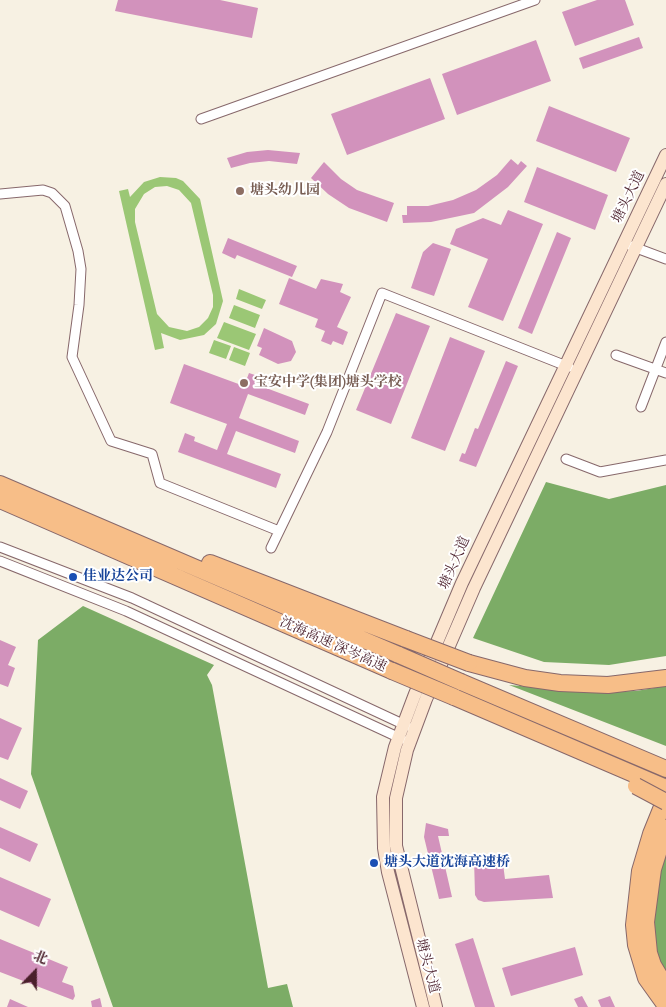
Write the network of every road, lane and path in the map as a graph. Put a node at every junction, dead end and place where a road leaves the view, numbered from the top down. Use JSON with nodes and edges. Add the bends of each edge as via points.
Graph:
{"nodes":[{"id":1,"x":535,"y":0,"type":"edge"},
{"id":2,"x":200,"y":119,"type":"dead end"},
{"id":3,"x":666,"y":155,"type":"edge"},
{"id":4,"x":666,"y":184,"type":"edge"},
{"id":5,"x":0,"y":194,"type":"edge"},
{"id":6,"x":630,"y":245,"type":"junction"},
{"id":7,"x":666,"y":259,"type":"edge"},
{"id":8,"x":666,"y":342,"type":"edge"},
{"id":9,"x":616,"y":355,"type":"dead end"},
{"id":10,"x":571,"y":368,"type":"junction"},
{"id":11,"x":655,"y":370,"type":"junction"},
{"id":12,"x":666,"y":374,"type":"edge"},
{"id":13,"x":641,"y":407,"type":"dead end"},
{"id":14,"x":566,"y":459,"type":"dead end"},
{"id":15,"x":666,"y":460,"type":"edge"},
{"id":16,"x":0,"y":484,"type":"edge"},
{"id":17,"x":0,"y":500,"type":"edge"},
{"id":18,"x":72,"y":515,"type":"junction"},
{"id":19,"x":279,"y":531,"type":"junction"},
{"id":20,"x":0,"y":547,"type":"edge"},
{"id":21,"x":271,"y":548,"type":"dead end"},
{"id":22,"x":0,"y":561,"type":"edge"},
{"id":23,"x":666,"y":678,"type":"edge"},
{"id":24,"x":408,"y":727,"type":"junction"},
{"id":25,"x":404,"y":740,"type":"junction"},
{"id":26,"x":666,"y":769,"type":"edge"},
{"id":27,"x":638,"y":781,"type":"junction"},
{"id":28,"x":666,"y":788,"type":"edge"},
{"id":29,"x":666,"y":797,"type":"edge"},
{"id":30,"x":666,"y":802,"type":"edge"},
{"id":31,"x":666,"y":828,"type":"edge"},
{"id":32,"x":666,"y":986,"type":"edge"},
{"id":33,"x":666,"y":1006,"type":"edge"},
{"id":34,"x":423,"y":1007,"type":"edge"},
{"id":35,"x":436,"y":1007,"type":"edge"}],
"edges":[{"from":1,"to":2,"type":"street"},
{"from":3,"to":6,"type":"main road","name":"塘头大道"},
{"from":4,"to":6,"type":"main road","name":"塘头大道"},
{"from":5,"to":19,"type":"street","via":[[43,190],[60,198],[65,206],[80,269],[72,356],[111,441],[152,454],[160,483]]},
{"from":6,"to":7,"type":"street"},
{"from":6,"to":10,"type":"main road","name":"塘头大道"},
{"from":8,"to":11,"type":"street"},
{"from":9,"to":11,"type":"street"},
{"from":10,"to":19,"type":"street","via":[[382,293],[327,432]]},
{"from":10,"to":24,"type":"main road","name":"塘头大道","via":[[474,588]]},
{"from":11,"to":12,"type":"street"},
{"from":11,"to":13,"type":"street"},
{"from":14,"to":15,"type":"street","via":[[600,472]]},
{"from":16,"to":18,"type":"highway","name":"沈海高速 深岑高速"},
{"from":17,"to":27,"type":"highway","name":"沈海高速 深岑高速","bridge":true,"via":[[533,731]]},
{"from":18,"to":23,"type":"highway","bridge":true,"via":[[203,560],[469,663],[525,678],[560,683],[608,684]]},
{"from":18,"to":26,"type":"highway","name":"沈海高速 深岑高速","bridge":true},
{"from":19,"to":21,"type":"street"},
{"from":20,"to":24,"type":"street","via":[[140,602]]},
{"from":22,"to":25,"type":"street","via":[[126,611]]},
{"from":24,"to":25,"type":"main road","name":"塘头大道"},
{"from":25,"to":34,"type":"main road","name":"塘头大道","via":[[384,797],[382,823],[388,872]]},
{"from":25,"to":35,"type":"main road","name":"塘头大道","via":[[396,798],[396,846]]},
{"from":27,"to":28,"type":"highway"},
{"from":27,"to":30,"type":"highway","bridge":true},
{"from":29,"to":33,"type":"highway","via":[[650,834],[640,871],[634,925],[646,978]]},
{"from":31,"to":32,"type":"highway","via":[[653,869],[646,922],[651,959]]}]}
